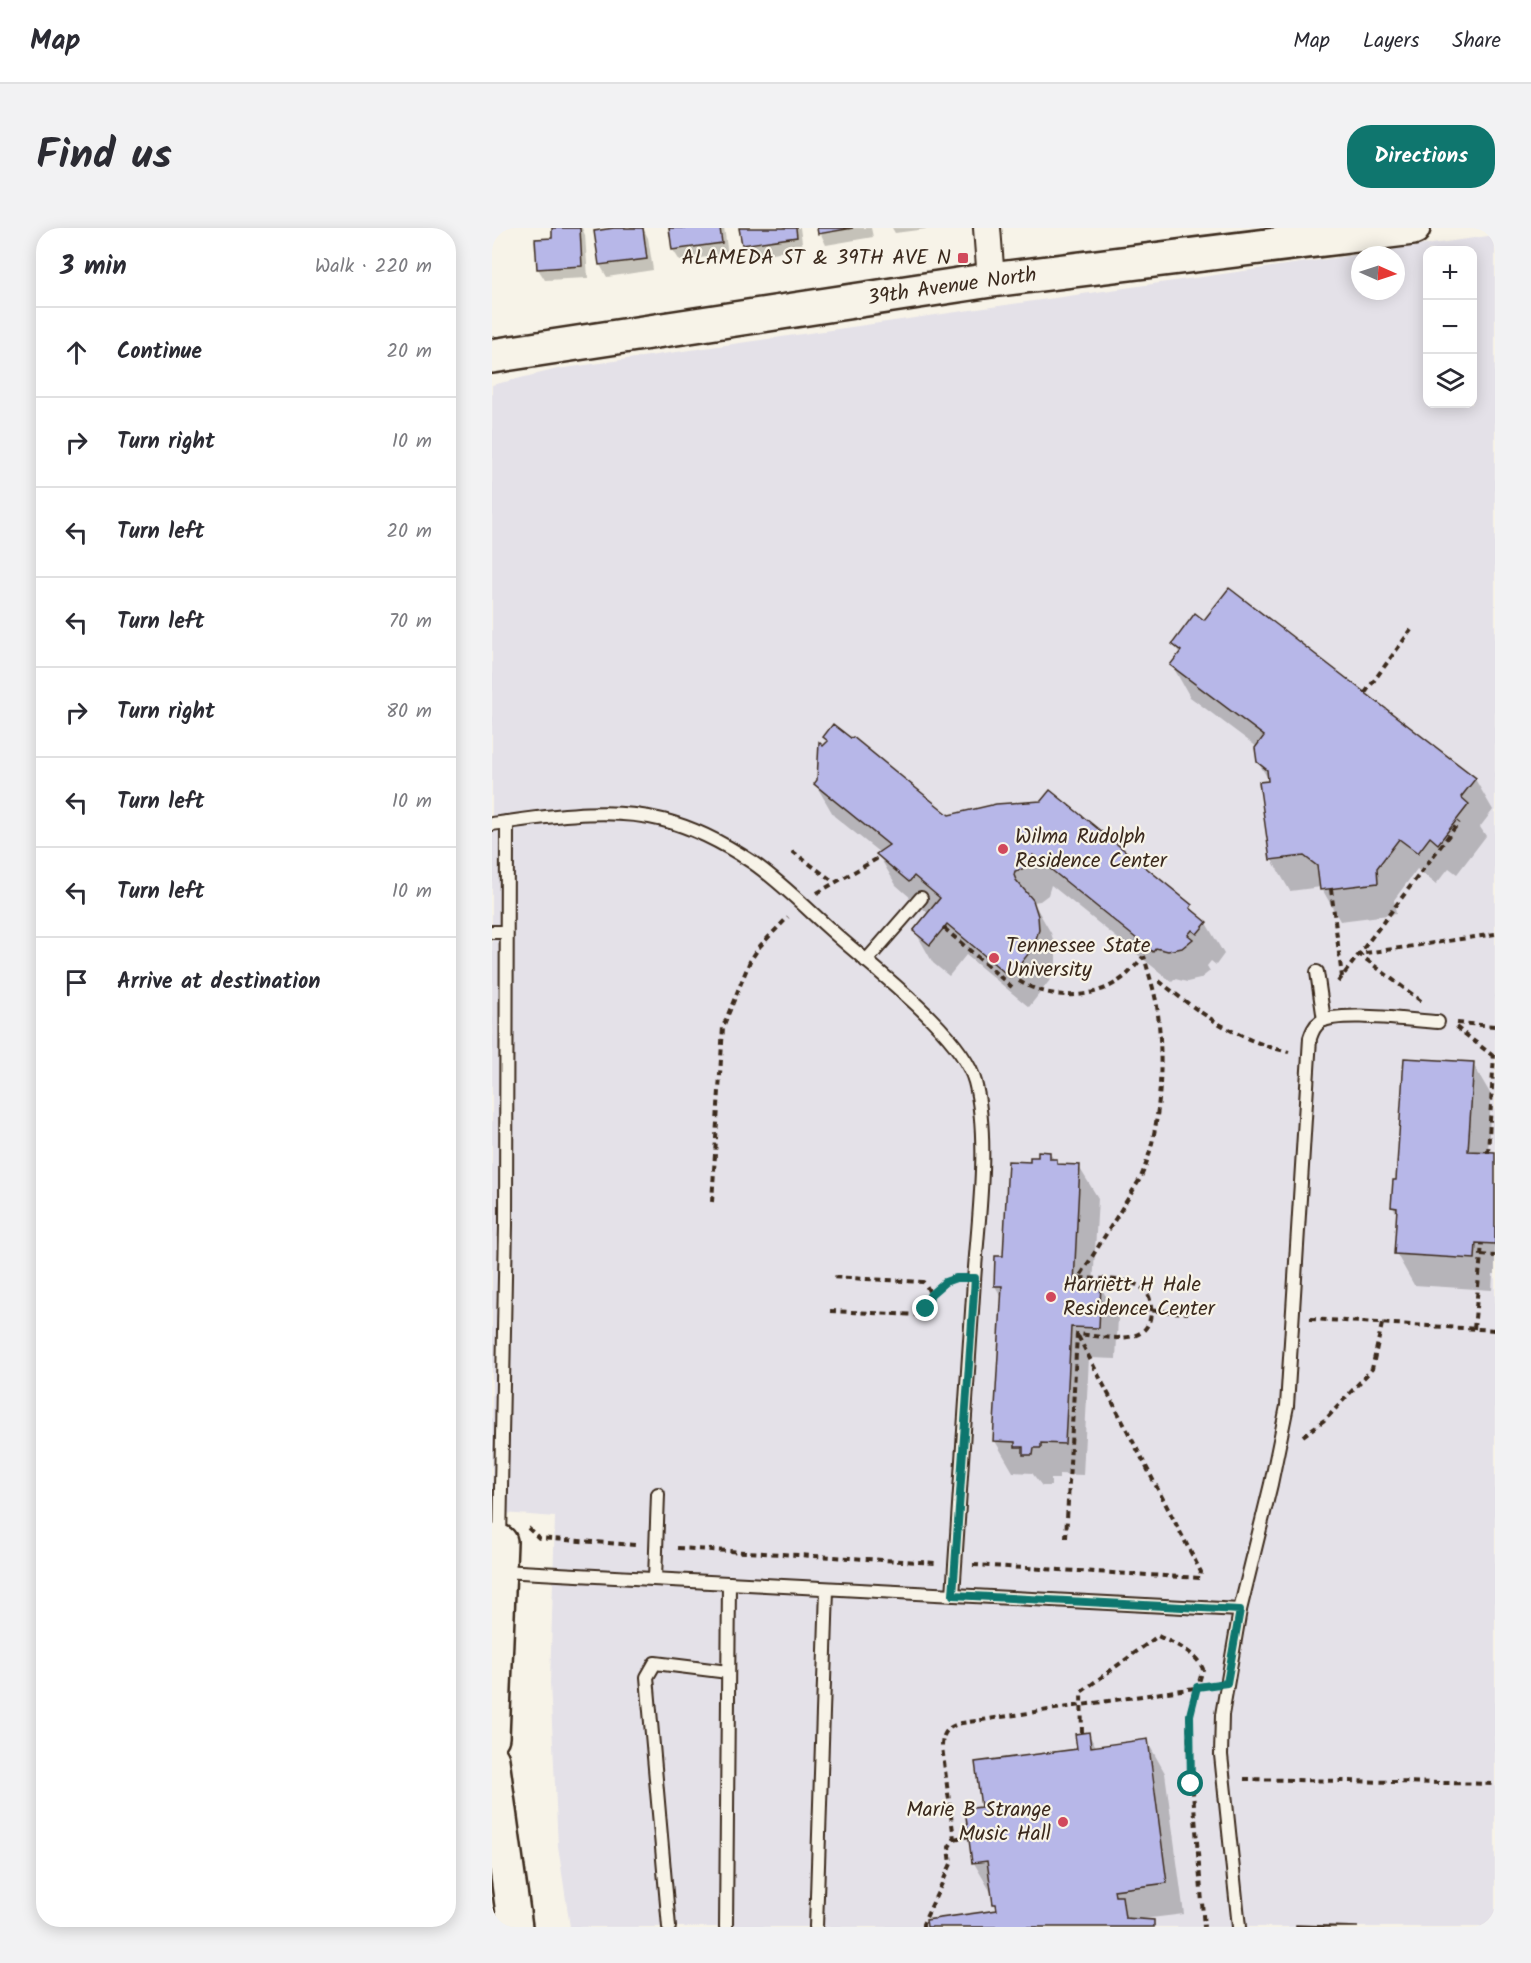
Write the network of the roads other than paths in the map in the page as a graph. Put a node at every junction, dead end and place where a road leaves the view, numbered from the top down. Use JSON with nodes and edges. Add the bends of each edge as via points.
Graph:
{"nodes":[{"id":1,"x":987,"y":228,"type":"edge"},
{"id":2,"x":1413,"y":228,"type":"edge"},
{"id":3,"x":992,"y":280,"type":"junction"},
{"id":4,"x":492,"y":356,"type":"edge"},
{"id":5,"x":507,"y":822,"type":"junction"},
{"id":6,"x":492,"y":824,"type":"edge"},
{"id":7,"x":921,"y":898,"type":"dead end"},
{"id":8,"x":492,"y":932,"type":"edge"},
{"id":9,"x":506,"y":932,"type":"junction"},
{"id":10,"x":866,"y":961,"type":"junction"},
{"id":11,"x":1317,"y":972,"type":"dead end"},
{"id":12,"x":1324,"y":1020,"type":"junction"},
{"id":13,"x":1438,"y":1022,"type":"dead end"},
{"id":14,"x":658,"y":1494,"type":"dead end"},
{"id":15,"x":497,"y":1551,"type":"edge"},
{"id":16,"x":655,"y":1579,"type":"junction"},
{"id":17,"x":729,"y":1583,"type":"junction"},
{"id":18,"x":827,"y":1589,"type":"junction"},
{"id":19,"x":953,"y":1595,"type":"junction"},
{"id":20,"x":1240,"y":1610,"type":"junction"},
{"id":21,"x":728,"y":1672,"type":"junction"},
{"id":22,"x":492,"y":1737,"type":"edge"},
{"id":23,"x":492,"y":1760,"type":"edge"},
{"id":24,"x":515,"y":1927,"type":"edge"},
{"id":25,"x":669,"y":1927,"type":"edge"},
{"id":26,"x":726,"y":1927,"type":"edge"},
{"id":27,"x":816,"y":1927,"type":"edge"},
{"id":28,"x":1239,"y":1927,"type":"edge"}],
"edges":[{"from":1,"to":3,"type":"street"},
{"from":2,"to":3,"type":"street","name":"39th Avenue North"},
{"from":3,"to":4,"type":"street","name":"39th Avenue North"},
{"from":5,"to":6,"type":"lane"},
{"from":5,"to":9,"type":"lane"},
{"from":5,"to":10,"type":"lane","via":[[627,814],[661,819],[704,835],[754,864]]},
{"from":7,"to":10,"type":"lane"},
{"from":8,"to":9,"type":"lane"},
{"from":9,"to":15,"type":"lane","via":[[506,1213]]},
{"from":10,"to":19,"type":"lane","via":[[942,1031],[964,1060],[974,1080],[980,1122],[982,1175]]},
{"from":11,"to":12,"type":"lane"},
{"from":12,"to":13,"type":"lane","via":[[1342,1016]]},
{"from":12,"to":20,"type":"lane","via":[[1312,1032],[1308,1054],[1287,1406]]},
{"from":14,"to":16,"type":"lane"},
{"from":15,"to":16,"type":"lane"},
{"from":15,"to":22,"type":"street"},
{"from":16,"to":17,"type":"lane"},
{"from":17,"to":18,"type":"lane"},
{"from":17,"to":21,"type":"lane"},
{"from":18,"to":19,"type":"lane"},
{"from":18,"to":27,"type":"lane"},
{"from":19,"to":20,"type":"lane"},
{"from":20,"to":28,"type":"lane","via":[[1222,1715],[1221,1755]]},
{"from":21,"to":25,"type":"lane","via":[[655,1663],[647,1677]]},
{"from":21,"to":26,"type":"lane"},
{"from":23,"to":24,"type":"street"}]}
